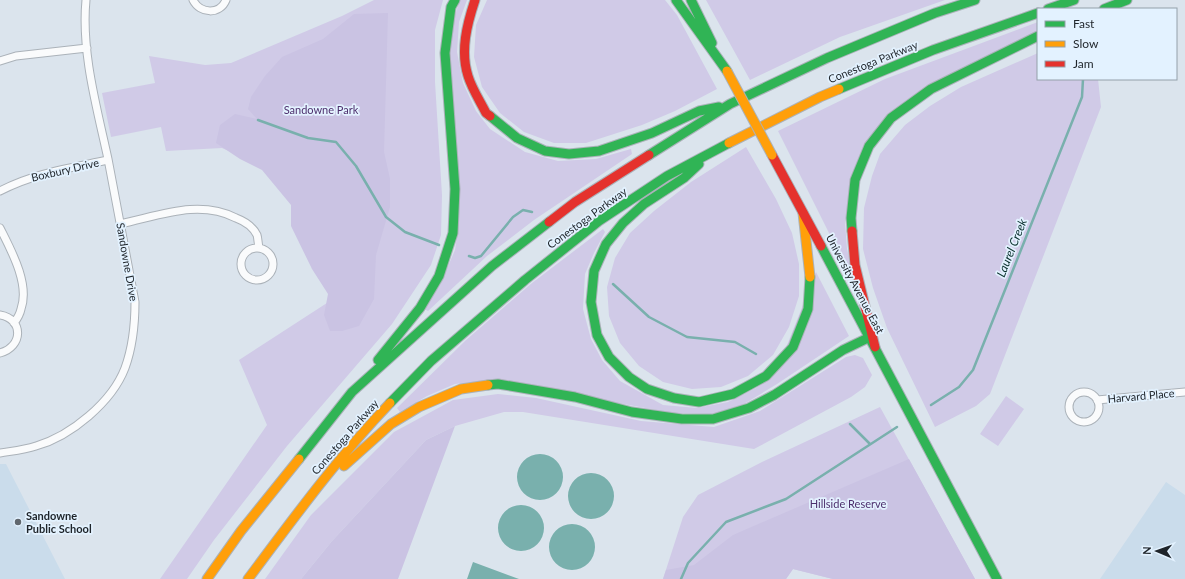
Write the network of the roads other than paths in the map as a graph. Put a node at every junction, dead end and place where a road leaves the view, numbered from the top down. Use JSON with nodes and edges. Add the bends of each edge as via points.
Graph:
{"nodes":[{"id":1,"x":86,"y":0,"type":"edge"},
{"id":2,"x":193,"y":0,"type":"edge"},
{"id":3,"x":226,"y":0,"type":"edge"},
{"id":4,"x":455,"y":0,"type":"edge"},
{"id":5,"x":475,"y":0,"type":"edge"},
{"id":6,"x":676,"y":0,"type":"edge"},
{"id":7,"x":691,"y":0,"type":"edge"},
{"id":8,"x":975,"y":0,"type":"edge"},
{"id":9,"x":1074,"y":0,"type":"edge"},
{"id":10,"x":1127,"y":0,"type":"edge"},
{"id":11,"x":1051,"y":8,"type":"edge"},
{"id":12,"x":1107,"y":8,"type":"edge"},
{"id":13,"x":1037,"y":13,"type":"edge"},
{"id":14,"x":1037,"y":36,"type":"edge"},
{"id":15,"x":87,"y":48,"type":"junction"},
{"id":16,"x":0,"y":61,"type":"edge"},
{"id":17,"x":727,"y":71,"type":"junction"},
{"id":18,"x":730,"y":104,"type":"junction"},
{"id":19,"x":718,"y":148,"type":"junction"},
{"id":20,"x":108,"y":160,"type":"junction"},
{"id":21,"x":0,"y":191,"type":"edge"},
{"id":22,"x":803,"y":213,"type":"junction"},
{"id":23,"x":120,"y":224,"type":"junction"},
{"id":24,"x":0,"y":228,"type":"edge"},
{"id":25,"x":259,"y":247,"type":"junction"},
{"id":26,"x":0,"y":315,"type":"edge"},
{"id":27,"x":14,"y":323,"type":"junction"},
{"id":28,"x":870,"y":337,"type":"junction"},
{"id":29,"x":875,"y":347,"type":"junction"},
{"id":30,"x":0,"y":353,"type":"edge"},
{"id":31,"x":352,"y":392,"type":"junction"},
{"id":32,"x":1185,"y":392,"type":"edge"},
{"id":33,"x":1097,"y":400,"type":"junction"},
{"id":34,"x":0,"y":453,"type":"edge"},
{"id":35,"x":314,"y":492,"type":"junction"},
{"id":36,"x":207,"y":579,"type":"edge"},
{"id":37,"x":248,"y":579,"type":"edge"},
{"id":38,"x":997,"y":579,"type":"edge"}],
"edges":[{"from":1,"to":15,"type":"street","name":"Sandowne Drive"},
{"from":2,"to":3,"type":"street","via":[[198,8],[212,11],[218,10]]},
{"from":4,"to":31,"type":"main road","via":[[451,7],[445,53],[455,189],[453,234],[439,276],[420,308]]},
{"from":5,"to":18,"type":"main road","via":[[467,25],[464,51],[468,76],[486,113],[517,138],[545,151],[569,154],[599,151],[652,133],[699,111]]},
{"from":6,"to":17,"type":"main road"},
{"from":7,"to":17,"type":"main road","name":"University Avenue East"},
{"from":8,"to":18,"type":"main road","name":"Conestoga Parkway","via":[[935,13],[827,58]]},
{"from":9,"to":11,"type":"main road"},
{"from":10,"to":12,"type":"main road"},
{"from":13,"to":19,"type":"main road","name":"Conestoga Parkway","via":[[933,50],[820,97]]},
{"from":14,"to":29,"type":"main road","via":[[931,89],[891,118],[869,146],[855,180],[851,218],[855,265]]},
{"from":15,"to":16,"type":"street","via":[[16,56]]},
{"from":15,"to":20,"type":"street","name":"Sandowne Drive"},
{"from":17,"to":22,"type":"main road","name":"University Avenue East","bridge":true},
{"from":18,"to":31,"type":"main road","name":"Conestoga Parkway","via":[[575,202],[492,266]]},
{"from":19,"to":22,"type":"main road","via":[[684,178],[644,204],[623,223],[606,244],[594,271],[592,302],[597,334],[609,357],[629,378],[647,389],[674,398],[699,402],[733,394],[766,376],[793,346],[808,309],[810,274]]},
{"from":19,"to":35,"type":"main road","name":"Conestoga Parkway","via":[[667,176],[599,221],[519,285],[431,361],[373,421]]},
{"from":20,"to":21,"type":"street","name":"Boxbury Drive","via":[[42,174]]},
{"from":20,"to":23,"type":"street","name":"Sandowne Drive"},
{"from":22,"to":28,"type":"main road","name":"University Avenue East"},
{"from":23,"to":25,"type":"street","via":[[187,209],[225,212],[245,222],[257,235]]},
{"from":23,"to":34,"type":"street","name":"Sandowne Drive","via":[[135,302],[135,324],[124,369],[114,388],[98,407],[71,430],[37,446]]},
{"from":24,"to":27,"type":"street","via":[[15,258],[23,289],[22,308]]},
{"from":25,"to":25,"type":"street","via":[[271,256],[273,265],[269,275],[255,280],[242,272],[240,262],[244,252]]},
{"from":26,"to":27,"type":"street","via":[[8,317]]},
{"from":27,"to":30,"type":"street","via":[[17,339],[8,351]]},
{"from":28,"to":29,"type":"main road","name":"University Avenue East"},
{"from":28,"to":35,"type":"main road","via":[[843,350],[774,395],[749,408],[713,419],[682,419],[632,412],[575,397],[498,384],[461,389],[419,407],[391,424]]},
{"from":29,"to":38,"type":"main road","name":"University Avenue East"},
{"from":31,"to":36,"type":"main road","name":"Conestoga Parkway","via":[[240,531]]},
{"from":32,"to":33,"type":"street","name":"Harvard Place"},
{"from":33,"to":33,"type":"street","name":"Harvard Place","via":[[1088,393],[1075,395],[1070,401],[1071,415],[1080,422],[1092,420],[1099,409]]},
{"from":35,"to":37,"type":"main road","name":"Conestoga Parkway"}]}
